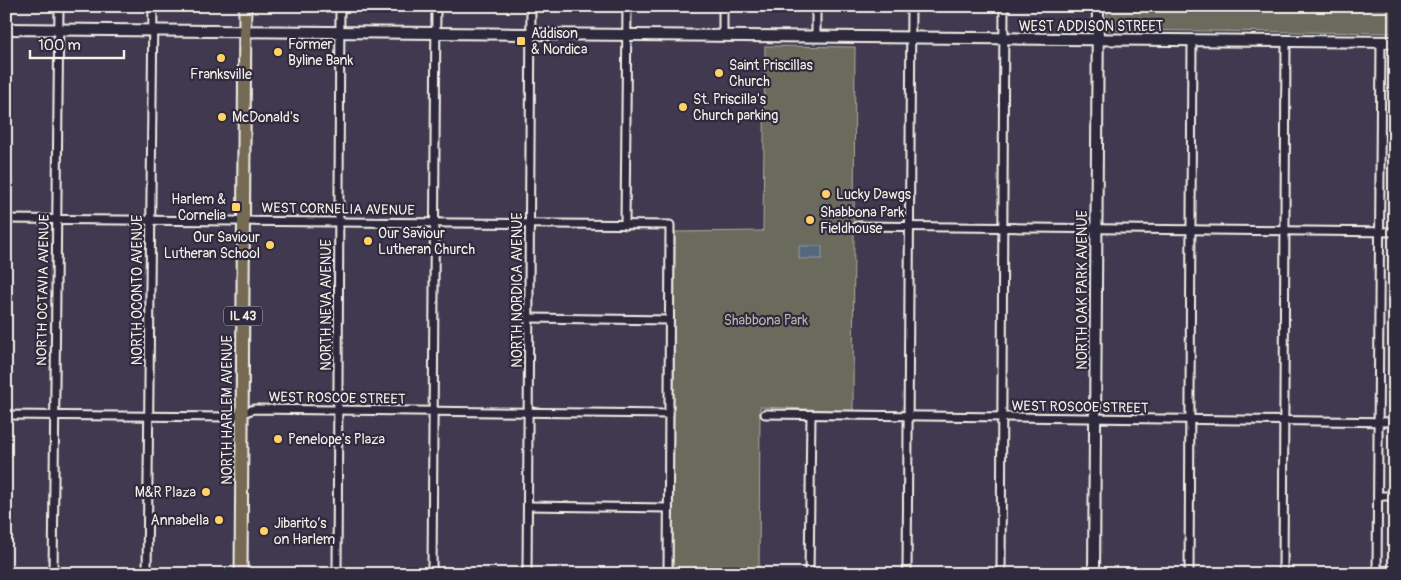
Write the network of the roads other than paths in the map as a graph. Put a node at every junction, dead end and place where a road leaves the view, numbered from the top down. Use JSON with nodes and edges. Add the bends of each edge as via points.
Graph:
{"nodes":[{"id":1,"x":59,"y":6,"type":"edge"},
{"id":2,"x":153,"y":6,"type":"edge"},
{"id":3,"x":246,"y":6,"type":"edge"},
{"id":4,"x":340,"y":6,"type":"edge"},
{"id":5,"x":436,"y":6,"type":"edge"},
{"id":6,"x":531,"y":6,"type":"edge"},
{"id":7,"x":627,"y":6,"type":"edge"},
{"id":8,"x":723,"y":6,"type":"edge"},
{"id":9,"x":816,"y":6,"type":"edge"},
{"id":10,"x":911,"y":6,"type":"edge"},
{"id":11,"x":1004,"y":6,"type":"edge"},
{"id":12,"x":1098,"y":6,"type":"edge"},
{"id":13,"x":6,"y":30,"type":"edge"},
{"id":14,"x":58,"y":30,"type":"junction"},
{"id":15,"x":153,"y":31,"type":"junction"},
{"id":16,"x":245,"y":32,"type":"junction"},
{"id":17,"x":340,"y":33,"type":"junction"},
{"id":18,"x":436,"y":34,"type":"junction"},
{"id":19,"x":531,"y":35,"type":"junction"},
{"id":20,"x":627,"y":35,"type":"junction"},
{"id":21,"x":722,"y":36,"type":"junction"},
{"id":22,"x":816,"y":37,"type":"junction"},
{"id":23,"x":911,"y":38,"type":"junction"},
{"id":24,"x":1004,"y":39,"type":"junction"},
{"id":25,"x":1098,"y":40,"type":"junction"},
{"id":26,"x":1192,"y":40,"type":"junction"},
{"id":27,"x":1286,"y":41,"type":"junction"},
{"id":28,"x":1381,"y":42,"type":"junction"},
{"id":29,"x":1395,"y":42,"type":"edge"},
{"id":30,"x":6,"y":219,"type":"edge"},
{"id":31,"x":57,"y":219,"type":"junction"},
{"id":32,"x":150,"y":220,"type":"junction"},
{"id":33,"x":244,"y":221,"type":"junction"},
{"id":34,"x":339,"y":222,"type":"junction"},
{"id":35,"x":435,"y":223,"type":"junction"},
{"id":36,"x":530,"y":224,"type":"junction"},
{"id":37,"x":625,"y":225,"type":"junction"},
{"id":38,"x":857,"y":226,"type":"dead end"},
{"id":39,"x":910,"y":227,"type":"junction"},
{"id":40,"x":1002,"y":228,"type":"junction"},
{"id":41,"x":1096,"y":230,"type":"junction"},
{"id":42,"x":1191,"y":230,"type":"junction"},
{"id":43,"x":1285,"y":231,"type":"junction"},
{"id":44,"x":1380,"y":232,"type":"junction"},
{"id":45,"x":1395,"y":232,"type":"edge"},
{"id":46,"x":529,"y":318,"type":"junction"},
{"id":47,"x":669,"y":320,"type":"junction"},
{"id":48,"x":338,"y":410,"type":"junction"},
{"id":49,"x":433,"y":411,"type":"junction"},
{"id":50,"x":528,"y":412,"type":"junction"},
{"id":51,"x":242,"y":413,"type":"junction"},
{"id":52,"x":669,"y":414,"type":"junction"},
{"id":53,"x":764,"y":414,"type":"dead end"},
{"id":54,"x":6,"y":415,"type":"edge"},
{"id":55,"x":811,"y":415,"type":"junction"},
{"id":56,"x":55,"y":416,"type":"junction"},
{"id":57,"x":149,"y":416,"type":"junction"},
{"id":58,"x":908,"y":417,"type":"junction"},
{"id":59,"x":1002,"y":418,"type":"junction"},
{"id":60,"x":1095,"y":420,"type":"junction"},
{"id":61,"x":1190,"y":420,"type":"junction"},
{"id":62,"x":1284,"y":421,"type":"junction"},
{"id":63,"x":1378,"y":422,"type":"junction"},
{"id":64,"x":1395,"y":422,"type":"edge"},
{"id":65,"x":1378,"y":496,"type":"junction"},
{"id":66,"x":1395,"y":496,"type":"edge"},
{"id":67,"x":528,"y":506,"type":"junction"},
{"id":68,"x":668,"y":508,"type":"junction"},
{"id":69,"x":1395,"y":571,"type":"edge"},
{"id":70,"x":1377,"y":572,"type":"edge"},
{"id":71,"x":53,"y":574,"type":"edge"},
{"id":72,"x":147,"y":574,"type":"edge"},
{"id":73,"x":241,"y":574,"type":"edge"},
{"id":74,"x":337,"y":574,"type":"edge"},
{"id":75,"x":432,"y":574,"type":"edge"},
{"id":76,"x":528,"y":574,"type":"edge"},
{"id":77,"x":668,"y":574,"type":"edge"},
{"id":78,"x":809,"y":574,"type":"edge"},
{"id":79,"x":908,"y":574,"type":"edge"},
{"id":80,"x":1001,"y":574,"type":"edge"},
{"id":81,"x":1094,"y":574,"type":"edge"},
{"id":82,"x":1189,"y":574,"type":"edge"},
{"id":83,"x":1284,"y":574,"type":"edge"}],
"edges":[{"from":1,"to":14,"type":"street","name":"NORTH OCTAVIA AVENUE"},
{"from":2,"to":15,"type":"street","name":"NORTH OCONTO AVENUE"},
{"from":3,"to":16,"type":"main road","name":"NORTH HARLEM AVENUE","number":"IL 43"},
{"from":4,"to":17,"type":"street","name":"NORTH NEVA AVENUE"},
{"from":5,"to":18,"type":"street"},
{"from":6,"to":19,"type":"street","name":"NORTH NORDICA AVENUE"},
{"from":7,"to":20,"type":"street"},
{"from":8,"to":21,"type":"street"},
{"from":9,"to":22,"type":"street"},
{"from":10,"to":23,"type":"street"},
{"from":11,"to":24,"type":"street"},
{"from":12,"to":25,"type":"street","name":"NORTH OAK PARK AVENUE"},
{"from":13,"to":14,"type":"street","name":"WEST ADDISON STREET"},
{"from":14,"to":15,"type":"street","name":"WEST ADDISON STREET"},
{"from":14,"to":31,"type":"street","name":"NORTH OCTAVIA AVENUE"},
{"from":15,"to":16,"type":"street","name":"WEST ADDISON STREET"},
{"from":15,"to":32,"type":"street","name":"NORTH OCONTO AVENUE"},
{"from":16,"to":17,"type":"street","name":"WEST ADDISON STREET"},
{"from":16,"to":33,"type":"main road","name":"NORTH HARLEM AVENUE","number":"IL 43"},
{"from":17,"to":18,"type":"street","name":"WEST ADDISON STREET"},
{"from":17,"to":34,"type":"street","name":"NORTH NEVA AVENUE"},
{"from":18,"to":19,"type":"street","name":"WEST ADDISON STREET"},
{"from":18,"to":35,"type":"street"},
{"from":19,"to":20,"type":"street","name":"WEST ADDISON STREET"},
{"from":19,"to":36,"type":"street","name":"NORTH NORDICA AVENUE"},
{"from":20,"to":21,"type":"street","name":"WEST ADDISON STREET"},
{"from":20,"to":37,"type":"street"},
{"from":21,"to":22,"type":"street","name":"WEST ADDISON STREET"},
{"from":22,"to":23,"type":"street","name":"WEST ADDISON STREET"},
{"from":23,"to":24,"type":"street","name":"WEST ADDISON STREET"},
{"from":23,"to":39,"type":"street"},
{"from":24,"to":25,"type":"street","name":"WEST ADDISON STREET"},
{"from":24,"to":40,"type":"street"},
{"from":25,"to":26,"type":"street","name":"WEST ADDISON STREET"},
{"from":25,"to":41,"type":"street","name":"NORTH OAK PARK AVENUE"},
{"from":26,"to":27,"type":"street","name":"WEST ADDISON STREET"},
{"from":26,"to":42,"type":"street"},
{"from":27,"to":28,"type":"street","name":"WEST ADDISON STREET"},
{"from":27,"to":43,"type":"street"},
{"from":28,"to":29,"type":"street","name":"WEST ADDISON STREET"},
{"from":28,"to":44,"type":"street"},
{"from":30,"to":31,"type":"street","name":"WEST CORNELIA AVENUE"},
{"from":31,"to":32,"type":"street","name":"WEST CORNELIA AVENUE"},
{"from":31,"to":56,"type":"street","name":"NORTH OCTAVIA AVENUE"},
{"from":32,"to":33,"type":"street","name":"WEST CORNELIA AVENUE"},
{"from":32,"to":57,"type":"street","name":"NORTH OCONTO AVENUE"},
{"from":33,"to":34,"type":"street","name":"WEST CORNELIA AVENUE"},
{"from":33,"to":51,"type":"main road","name":"NORTH HARLEM AVENUE","number":"IL 43"},
{"from":34,"to":35,"type":"street","name":"WEST CORNELIA AVENUE"},
{"from":34,"to":48,"type":"street","name":"NORTH NEVA AVENUE"},
{"from":35,"to":36,"type":"street","name":"WEST CORNELIA AVENUE"},
{"from":35,"to":49,"type":"street"},
{"from":36,"to":37,"type":"street","name":"WEST CORNELIA AVENUE"},
{"from":36,"to":46,"type":"street","name":"NORTH NORDICA AVENUE"},
{"from":37,"to":47,"type":"street","name":"WEST CORNELIA AVENUE","via":[[670,225]]},
{"from":38,"to":39,"type":"street"},
{"from":39,"to":40,"type":"street"},
{"from":39,"to":58,"type":"street"},
{"from":40,"to":41,"type":"street"},
{"from":40,"to":59,"type":"street"},
{"from":41,"to":42,"type":"street"},
{"from":41,"to":60,"type":"street","name":"NORTH OAK PARK AVENUE"},
{"from":42,"to":43,"type":"street"},
{"from":42,"to":61,"type":"street"},
{"from":43,"to":44,"type":"street"},
{"from":43,"to":62,"type":"street"},
{"from":44,"to":45,"type":"street"},
{"from":44,"to":63,"type":"street"},
{"from":46,"to":47,"type":"street"},
{"from":46,"to":50,"type":"street","name":"NORTH NORDICA AVENUE"},
{"from":47,"to":52,"type":"street"},
{"from":48,"to":49,"type":"street","name":"WEST ROSCOE STREET"},
{"from":48,"to":51,"type":"street","name":"WEST ROSCOE STREET","via":[[254,409]]},
{"from":48,"to":74,"type":"street","name":"NORTH NEVA AVENUE"},
{"from":49,"to":50,"type":"street","name":"WEST ROSCOE STREET"},
{"from":49,"to":75,"type":"street"},
{"from":50,"to":52,"type":"street","name":"WEST ROSCOE STREET"},
{"from":50,"to":67,"type":"street","name":"NORTH NORDICA AVENUE"},
{"from":51,"to":57,"type":"street","name":"WEST ROSCOE STREET","via":[[231,417]]},
{"from":51,"to":73,"type":"main road","name":"NORTH HARLEM AVENUE","number":"IL 43"},
{"from":52,"to":68,"type":"street"},
{"from":53,"to":55,"type":"street","name":"WEST ROSCOE STREET"},
{"from":54,"to":56,"type":"street","name":"WEST ROSCOE STREET"},
{"from":55,"to":58,"type":"street","name":"WEST ROSCOE STREET"},
{"from":55,"to":78,"type":"street"},
{"from":56,"to":57,"type":"street","name":"WEST ROSCOE STREET"},
{"from":56,"to":71,"type":"street","name":"NORTH OCTAVIA AVENUE"},
{"from":57,"to":72,"type":"street","name":"NORTH OCONTO AVENUE"},
{"from":58,"to":59,"type":"street","name":"WEST ROSCOE STREET"},
{"from":58,"to":79,"type":"street"},
{"from":59,"to":60,"type":"street","name":"WEST ROSCOE STREET"},
{"from":59,"to":80,"type":"street"},
{"from":60,"to":61,"type":"street","name":"WEST ROSCOE STREET"},
{"from":60,"to":81,"type":"street","name":"NORTH OAK PARK AVENUE"},
{"from":61,"to":62,"type":"street","name":"WEST ROSCOE STREET"},
{"from":61,"to":82,"type":"street"},
{"from":62,"to":63,"type":"street","name":"WEST ROSCOE STREET"},
{"from":62,"to":83,"type":"street"},
{"from":63,"to":64,"type":"street","name":"WEST ROSCOE STREET"},
{"from":63,"to":65,"type":"street"},
{"from":65,"to":66,"type":"street"},
{"from":65,"to":70,"type":"street"},
{"from":67,"to":68,"type":"street"},
{"from":67,"to":76,"type":"street","name":"NORTH NORDICA AVENUE"},
{"from":68,"to":77,"type":"street"},
{"from":69,"to":70,"type":"street"}]}
